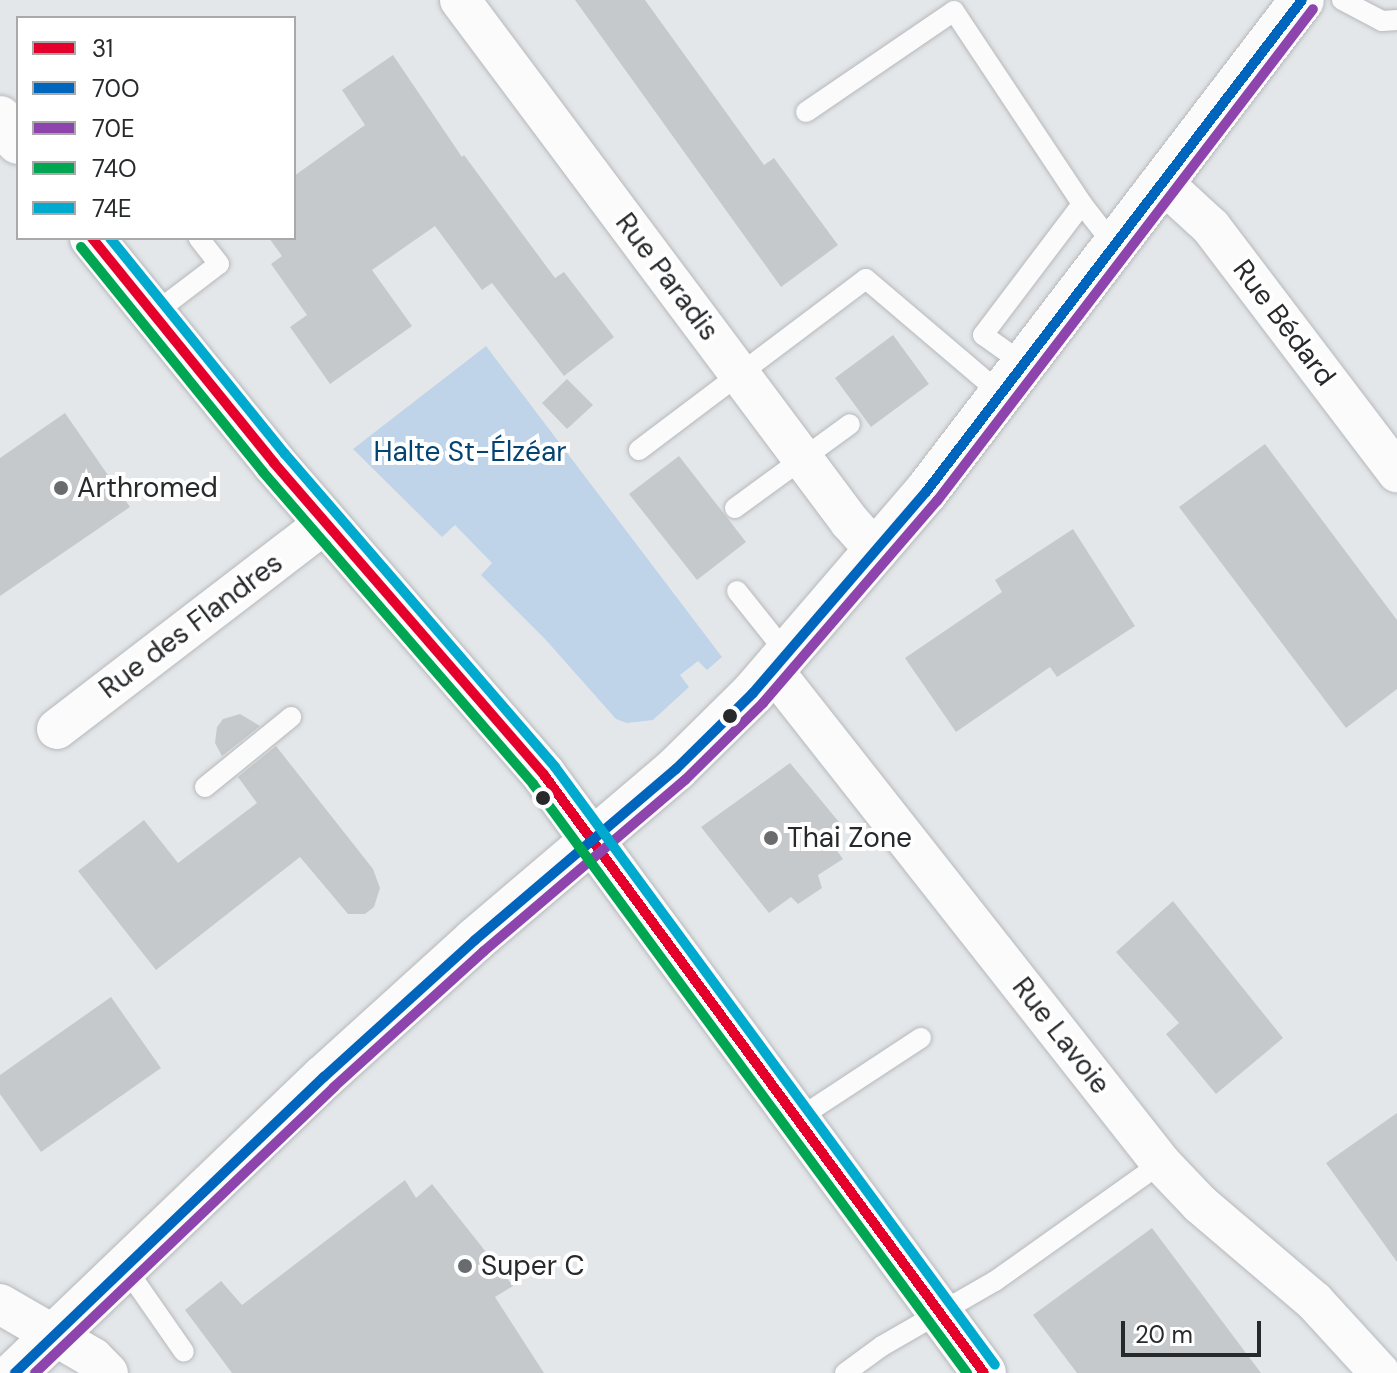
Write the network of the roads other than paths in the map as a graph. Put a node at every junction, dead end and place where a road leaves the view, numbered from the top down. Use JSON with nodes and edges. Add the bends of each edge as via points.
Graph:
{"nodes":[{"id":1,"x":460,"y":0,"type":"edge"},
{"id":2,"x":1302,"y":0,"type":"edge"},
{"id":3,"x":1342,"y":0,"type":"edge"},
{"id":4,"x":1397,"y":20,"type":"edge"},
{"id":5,"x":806,"y":112,"type":"dead end"},
{"id":6,"x":0,"y":118,"type":"edge"},
{"id":7,"x":16,"y":139,"type":"edge"},
{"id":8,"x":1162,"y":182,"type":"junction"},
{"id":9,"x":1082,"y":204,"type":"junction"},
{"id":10,"x":94,"y":240,"type":"edge"},
{"id":11,"x":201,"y":240,"type":"edge"},
{"id":12,"x":1114,"y":245,"type":"junction"},
{"id":13,"x":152,"y":315,"type":"junction"},
{"id":14,"x":983,"y":335,"type":"junction"},
{"id":15,"x":963,"y":360,"type":"junction"},
{"id":16,"x":740,"y":375,"type":"junction"},
{"id":17,"x":1012,"y":379,"type":"junction"},
{"id":18,"x":850,"y":424,"type":"dead end"},
{"id":19,"x":639,"y":450,"type":"dead end"},
{"id":20,"x":802,"y":458,"type":"junction"},
{"id":21,"x":1397,"y":472,"type":"edge"},
{"id":22,"x":735,"y":508,"type":"dead end"},
{"id":23,"x":325,"y":523,"type":"junction"},
{"id":24,"x":877,"y":552,"type":"junction"},
{"id":25,"x":737,"y":591,"type":"dead end"},
{"id":26,"x":780,"y":663,"type":"junction"},
{"id":27,"x":291,"y":717,"type":"dead end"},
{"id":28,"x":57,"y":729,"type":"dead end"},
{"id":29,"x":205,"y":787,"type":"dead end"},
{"id":30,"x":593,"y":839,"type":"junction"},
{"id":31,"x":921,"y":1038,"type":"dead end"},
{"id":32,"x":799,"y":1118,"type":"junction"},
{"id":33,"x":1161,"y":1163,"type":"junction"},
{"id":34,"x":125,"y":1267,"type":"junction"},
{"id":35,"x":0,"y":1304,"type":"edge"},
{"id":36,"x":940,"y":1314,"type":"junction"},
{"id":37,"x":55,"y":1335,"type":"junction"},
{"id":38,"x":184,"y":1352,"type":"dead end"},
{"id":39,"x":15,"y":1373,"type":"edge"},
{"id":40,"x":108,"y":1373,"type":"edge"},
{"id":41,"x":845,"y":1373,"type":"edge"},
{"id":42,"x":984,"y":1373,"type":"edge"},
{"id":43,"x":1380,"y":1373,"type":"edge"}],
"edges":[{"from":1,"to":16,"type":"street","name":"Rue Paradis"},
{"from":2,"to":8,"type":"street"},
{"from":3,"to":4,"type":"lane","via":[[1382,21]]},
{"from":5,"to":9,"type":"lane","via":[[954,11]]},
{"from":6,"to":7,"type":"street"},
{"from":8,"to":12,"type":"street"},
{"from":8,"to":21,"type":"street","name":"Rue Bédard","via":[[1211,227]]},
{"from":9,"to":12,"type":"lane"},
{"from":9,"to":14,"type":"lane"},
{"from":10,"to":13,"type":"street"},
{"from":11,"to":13,"type":"lane","via":[[219,264]]},
{"from":12,"to":17,"type":"street"},
{"from":13,"to":23,"type":"street"},
{"from":14,"to":15,"type":"lane"},
{"from":14,"to":17,"type":"lane"},
{"from":15,"to":16,"type":"lane","via":[[866,279]]},
{"from":15,"to":17,"type":"lane"},
{"from":16,"to":19,"type":"lane"},
{"from":16,"to":20,"type":"street","name":"Rue Paradis"},
{"from":17,"to":24,"type":"street"},
{"from":18,"to":20,"type":"lane"},
{"from":20,"to":22,"type":"lane"},
{"from":20,"to":24,"type":"street","name":"Rue Paradis"},
{"from":23,"to":28,"type":"street","name":"Rue des Flandres"},
{"from":23,"to":30,"type":"street","via":[[544,775]]},
{"from":24,"to":26,"type":"street"},
{"from":25,"to":26,"type":"lane"},
{"from":26,"to":30,"type":"street","via":[[687,759]]},
{"from":26,"to":33,"type":"street","name":"Rue Lavoie"},
{"from":27,"to":29,"type":"lane"},
{"from":30,"to":32,"type":"street"},
{"from":30,"to":34,"type":"street","via":[[324,1077]]},
{"from":31,"to":32,"type":"lane"},
{"from":32,"to":36,"type":"street"},
{"from":33,"to":36,"type":"lane"},
{"from":33,"to":43,"type":"street","name":"Rue Lavoie","via":[[1200,1204],[1314,1301]]},
{"from":34,"to":37,"type":"street"},
{"from":34,"to":38,"type":"lane"},
{"from":35,"to":37,"type":"street"},
{"from":36,"to":41,"type":"lane"},
{"from":36,"to":42,"type":"street"},
{"from":37,"to":39,"type":"street"},
{"from":37,"to":40,"type":"street"}]}
